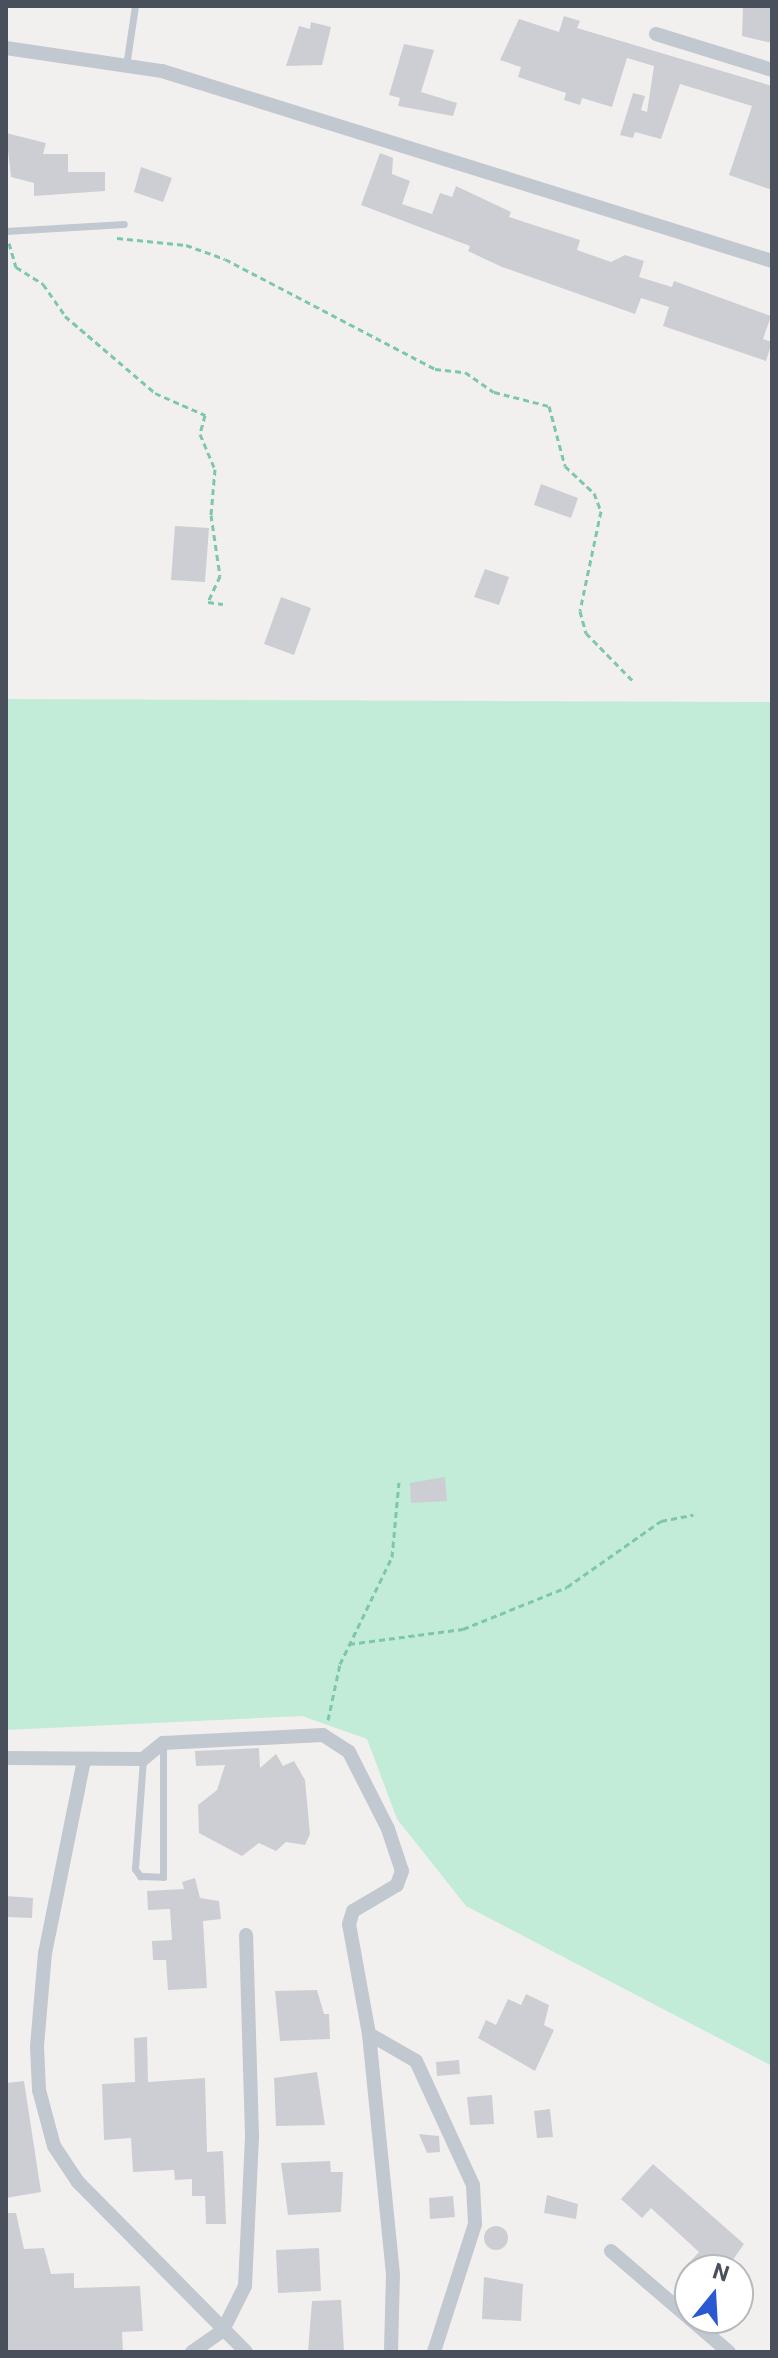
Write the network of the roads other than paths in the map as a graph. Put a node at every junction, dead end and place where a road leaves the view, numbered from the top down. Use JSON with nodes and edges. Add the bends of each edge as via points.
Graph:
{"nodes":[{"id":1,"x":135,"y":6,"type":"edge"},
{"id":2,"x":656,"y":34,"type":"dead end"},
{"id":3,"x":6,"y":48,"type":"edge"},
{"id":4,"x":126,"y":66,"type":"junction"},
{"id":5,"x":772,"y":70,"type":"edge"},
{"id":6,"x":124,"y":224,"type":"dead end"},
{"id":7,"x":6,"y":231,"type":"edge"},
{"id":8,"x":772,"y":261,"type":"edge"},
{"id":9,"x":163,"y":1743,"type":"junction"},
{"id":10,"x":6,"y":1758,"type":"edge"},
{"id":11,"x":143,"y":1759,"type":"junction"},
{"id":12,"x":84,"y":1760,"type":"junction"},
{"id":13,"x":246,"y":1935,"type":"dead end"},
{"id":14,"x":369,"y":2034,"type":"junction"},
{"id":15,"x":611,"y":2251,"type":"dead end"},
{"id":16,"x":223,"y":2330,"type":"junction"},
{"id":17,"x":192,"y":2352,"type":"edge"},
{"id":18,"x":246,"y":2352,"type":"edge"},
{"id":19,"x":391,"y":2352,"type":"edge"},
{"id":20,"x":434,"y":2352,"type":"edge"},
{"id":21,"x":729,"y":2352,"type":"edge"}],
"edges":[{"from":1,"to":4,"type":"lane"},
{"from":2,"to":5,"type":"street"},
{"from":3,"to":4,"type":"street"},
{"from":4,"to":8,"type":"street","via":[[560,191]]},
{"from":6,"to":7,"type":"lane"},
{"from":9,"to":11,"type":"street"},
{"from":9,"to":11,"type":"lane","via":[[163,1877],[140,1876],[135,1869]]},
{"from":9,"to":14,"type":"street","via":[[323,1735],[349,1752],[402,1871],[397,1885],[353,1911],[349,1924]]},
{"from":10,"to":12,"type":"street"},
{"from":11,"to":12,"type":"street"},
{"from":12,"to":16,"type":"street","via":[[45,1953],[39,2090],[54,2146],[78,2182]]},
{"from":13,"to":16,"type":"street","via":[[249,2253],[237,2309]]},
{"from":14,"to":19,"type":"street","via":[[393,2274]]},
{"from":14,"to":20,"type":"street","via":[[416,2061],[473,2185],[475,2224]]},
{"from":15,"to":21,"type":"street"},
{"from":16,"to":17,"type":"street"},
{"from":16,"to":18,"type":"street"}]}
